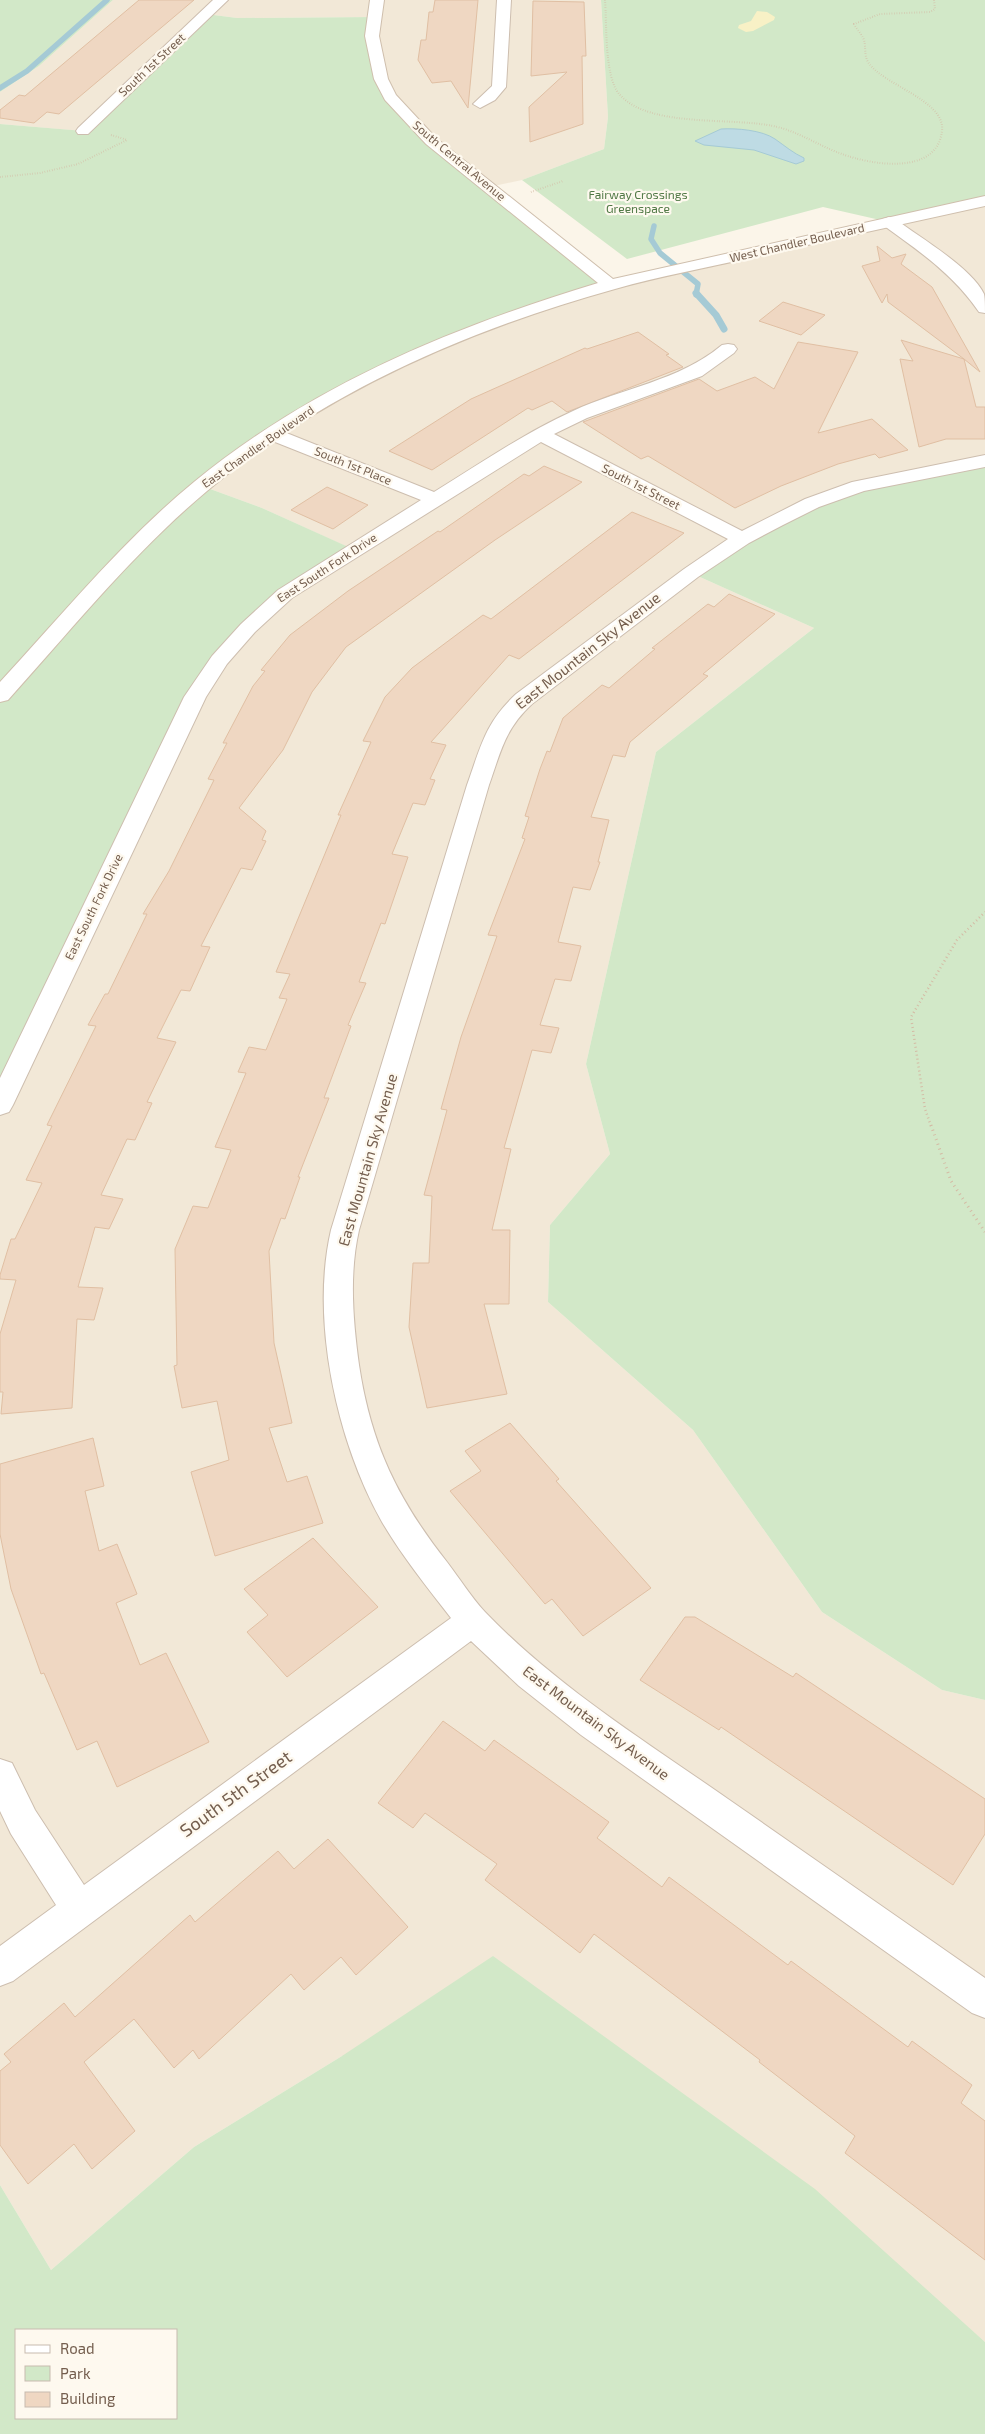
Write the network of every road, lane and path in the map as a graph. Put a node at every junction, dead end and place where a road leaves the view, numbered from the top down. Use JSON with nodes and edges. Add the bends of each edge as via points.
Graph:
{"nodes":[{"id":1,"x":221,"y":0,"type":"edge"},
{"id":2,"x":377,"y":0,"type":"edge"},
{"id":3,"x":504,"y":0,"type":"edge"},
{"id":4,"x":605,"y":0,"type":"edge"},
{"id":5,"x":934,"y":0,"type":"edge"},
{"id":6,"x":480,"y":104,"type":"dead end"},
{"id":7,"x":84,"y":131,"type":"joint"},
{"id":8,"x":0,"y":177,"type":"edge"},
{"id":9,"x":563,"y":181,"type":"dead end"},
{"id":10,"x":505,"y":200,"type":"junction"},
{"id":11,"x":985,"y":201,"type":"edge"},
{"id":12,"x":889,"y":222,"type":"junction"},
{"id":13,"x":609,"y":285,"type":"junction"},
{"id":14,"x":985,"y":308,"type":"edge"},
{"id":15,"x":728,"y":349,"type":"dead end"},
{"id":16,"x":272,"y":434,"type":"junction"},
{"id":17,"x":540,"y":434,"type":"junction"},
{"id":18,"x":985,"y":461,"type":"edge"},
{"id":19,"x":434,"y":499,"type":"junction"},
{"id":20,"x":742,"y":539,"type":"junction"},
{"id":21,"x":0,"y":695,"type":"edge"},
{"id":22,"x":985,"y":912,"type":"edge"},
{"id":23,"x":0,"y":1105,"type":"edge"},
{"id":24,"x":985,"y":1232,"type":"edge"},
{"id":25,"x":472,"y":1621,"type":"junction"},
{"id":26,"x":0,"y":1775,"type":"edge"},
{"id":27,"x":79,"y":1908,"type":"junction"},
{"id":28,"x":0,"y":1968,"type":"edge"},
{"id":29,"x":985,"y":2000,"type":"edge"}],
"edges":[{"from":1,"to":7,"type":"street","name":"South 1st Street"},
{"from":2,"to":10,"type":"street","name":"South Central Avenue","via":[[372,36],[381,79],[390,97],[431,141]]},
{"from":3,"to":6,"type":"street","via":[[499,87]]},
{"from":4,"to":5,"type":"path","via":[[611,81],[616,93],[626,102],[681,119],[726,120],[776,127],[797,132],[853,157],[895,164],[916,162],[928,156],[943,136],[943,124],[930,106],[867,61],[864,37],[854,24],[875,16],[930,12],[935,8]]},
{"from":7,"to":8,"type":"path","via":[[127,140],[78,164],[40,173]]},
{"from":9,"to":10,"type":"path"},
{"from":10,"to":13,"type":"street","name":"South Central Avenue"},
{"from":11,"to":12,"type":"street","name":"West Chandler Boulevard"},
{"from":12,"to":13,"type":"street","name":"West Chandler Boulevard"},
{"from":12,"to":14,"type":"street","via":[[954,271]]},
{"from":13,"to":16,"type":"street","name":"East Chandler Boulevard","via":[[462,334],[385,368],[325,400]]},
{"from":15,"to":17,"type":"street","name":"East South Fork Drive","via":[[696,372],[581,414]]},
{"from":16,"to":19,"type":"street","name":"South 1st Place"},
{"from":16,"to":21,"type":"street","name":"East Chandler Boulevard","via":[[202,486],[129,553]]},
{"from":17,"to":19,"type":"street","name":"East South Fork Drive"},
{"from":17,"to":20,"type":"street","name":"South 1st Street"},
{"from":18,"to":20,"type":"street","name":"East Mountain Sky Avenue","via":[[859,486],[812,503]]},
{"from":19,"to":23,"type":"street","name":"East South Fork Drive","via":[[285,594],[219,660],[195,697]]},
{"from":20,"to":25,"type":"street","name":"East Mountain Sky Avenue","via":[[691,573],[524,699],[507,715],[496,734],[475,794],[342,1244],[341,1340],[351,1397],[369,1455],[388,1502],[424,1558]]},
{"from":22,"to":24,"type":"path","via":[[957,940],[911,1017],[925,1109],[951,1181]]},
{"from":25,"to":27,"type":"street","name":"South 5th Street"},
{"from":25,"to":29,"type":"street","name":"East Mountain Sky Avenue","via":[[532,1678],[593,1724]]},
{"from":26,"to":27,"type":"street","via":[[23,1822]]},
{"from":27,"to":28,"type":"street","name":"South 5th Street"}]}
